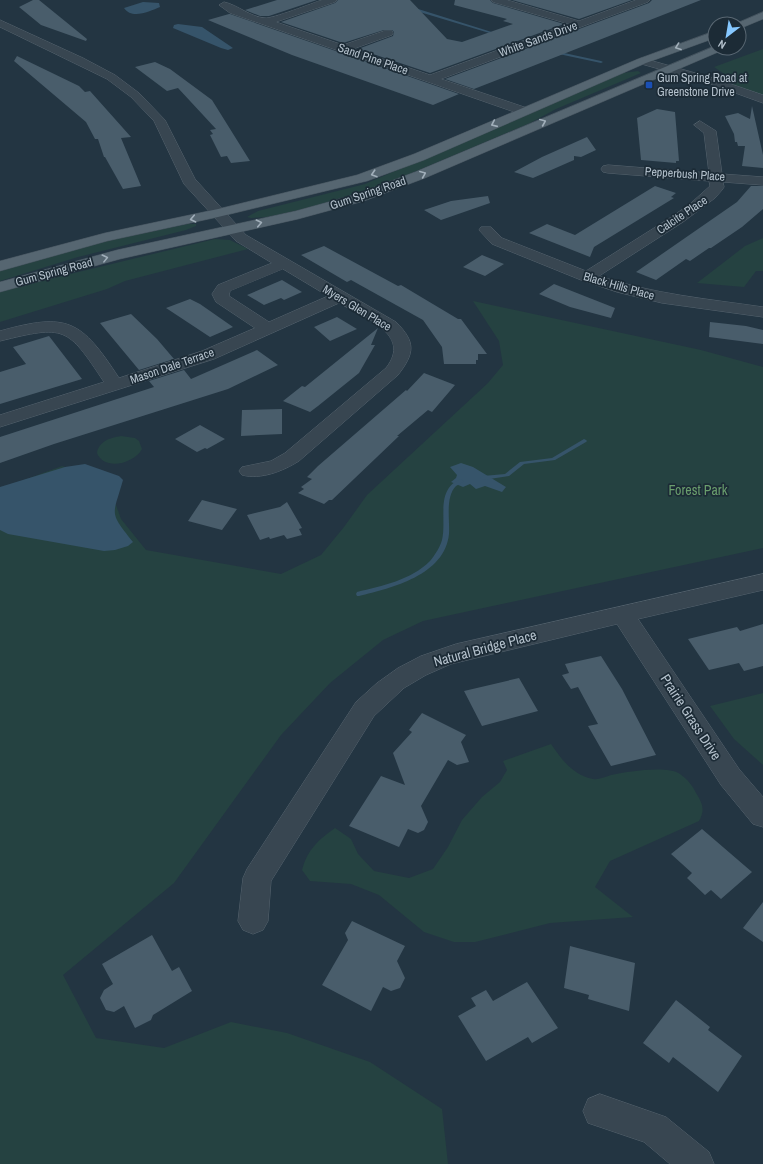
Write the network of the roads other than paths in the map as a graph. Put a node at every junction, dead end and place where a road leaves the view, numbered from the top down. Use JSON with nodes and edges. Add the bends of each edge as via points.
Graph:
{"nodes":[{"id":1,"x":332,"y":0,"type":"edge"},
{"id":2,"x":496,"y":0,"type":"edge"},
{"id":3,"x":645,"y":0,"type":"edge"},
{"id":4,"x":224,"y":5,"type":"dead end"},
{"id":5,"x":763,"y":15,"type":"edge"},
{"id":6,"x":266,"y":22,"type":"junction"},
{"id":7,"x":747,"y":22,"type":"edge"},
{"id":8,"x":0,"y":23,"type":"edge"},
{"id":9,"x":579,"y":24,"type":"junction"},
{"id":10,"x":388,"y":33,"type":"dead end"},
{"id":11,"x":707,"y":37,"type":"edge"},
{"id":12,"x":342,"y":49,"type":"junction"},
{"id":13,"x":707,"y":53,"type":"edge"},
{"id":14,"x":642,"y":61,"type":"junction"},
{"id":15,"x":670,"y":69,"type":"junction"},
{"id":16,"x":430,"y":79,"type":"junction"},
{"id":17,"x":763,"y":99,"type":"edge"},
{"id":18,"x":523,"y":111,"type":"junction"},
{"id":19,"x":700,"y":125,"type":"dead end"},
{"id":20,"x":608,"y":170,"type":"dead end"},
{"id":21,"x":715,"y":176,"type":"junction"},
{"id":22,"x":763,"y":181,"type":"edge"},
{"id":23,"x":218,"y":213,"type":"junction"},
{"id":24,"x":231,"y":228,"type":"junction"},
{"id":25,"x":486,"y":230,"type":"dead end"},
{"id":26,"x":283,"y":264,"type":"junction"},
{"id":27,"x":0,"y":266,"type":"edge"},
{"id":28,"x":587,"y":277,"type":"junction"},
{"id":29,"x":0,"y":287,"type":"edge"},
{"id":30,"x":339,"y":297,"type":"junction"},
{"id":31,"x":763,"y":312,"type":"edge"},
{"id":32,"x":268,"y":329,"type":"junction"},
{"id":33,"x":0,"y":336,"type":"edge"},
{"id":34,"x":115,"y":385,"type":"junction"},
{"id":35,"x":0,"y":421,"type":"edge"},
{"id":36,"x":249,"y":471,"type":"dead end"},
{"id":37,"x":763,"y":582,"type":"edge"},
{"id":38,"x":624,"y":615,"type":"junction"},
{"id":39,"x":763,"y":816,"type":"edge"},
{"id":40,"x":253,"y":921,"type":"dead end"},
{"id":41,"x":600,"y":1111,"type":"dead end"},
{"id":42,"x":697,"y":1164,"type":"edge"}],
"edges":[{"from":1,"to":6,"type":"street"},
{"from":2,"to":9,"type":"street"},
{"from":3,"to":9,"type":"street","name":"White Sands Drive"},
{"from":4,"to":6,"type":"street","name":"Sand Pine Place"},
{"from":5,"to":7,"type":"main road"},
{"from":6,"to":12,"type":"street","name":"Sand Pine Place"},
{"from":8,"to":23,"type":"street","name":"Myers Glen Place","via":[[111,77],[135,95],[159,120],[188,181]]},
{"from":9,"to":16,"type":"street","name":"White Sands Drive"},
{"from":10,"to":12,"type":"street"},
{"from":11,"to":14,"type":"main road","name":"Gum Spring Road","one_way":true},
{"from":12,"to":16,"type":"street","name":"Sand Pine Place"},
{"from":13,"to":15,"type":"main road","name":"Gum Spring Road"},
{"from":14,"to":15,"type":"street"},
{"from":14,"to":18,"type":"main road","name":"Gum Spring Road"},
{"from":15,"to":17,"type":"street"},
{"from":24,"to":15,"type":"main road","name":"Gum Spring Road","one_way":true,"via":[[331,207],[389,188]]},
{"from":16,"to":18,"type":"street","name":"Sand Pine Place"},
{"from":18,"to":23,"type":"main road","name":"Gum Spring Road","one_way":true,"via":[[391,169],[329,187]]},
{"from":19,"to":21,"type":"street","name":"Calcite Place","via":[[710,131]]},
{"from":20,"to":21,"type":"street","name":"Pepperbush Place"},
{"from":21,"to":22,"type":"street","name":"Pepperbush Place"},
{"from":21,"to":28,"type":"street","name":"Calcite Place","via":[[717,187],[711,196]]},
{"from":23,"to":24,"type":"street","name":"Myers Glen Place"},
{"from":23,"to":27,"type":"main road","name":"Gum Spring Road","one_way":true,"via":[[98,239]]},
{"from":24,"to":26,"type":"street","name":"Myers Glen Place","via":[[241,238]]},
{"from":29,"to":24,"type":"main road","name":"Gum Spring Road","one_way":true,"via":[[117,255]]},
{"from":25,"to":28,"type":"street","name":"Black Hills Place","via":[[497,241]]},
{"from":26,"to":30,"type":"street","name":"Myers Glen Place"},
{"from":26,"to":32,"type":"street","via":[[224,288],[220,294],[222,299]]},
{"from":28,"to":31,"type":"street","name":"Black Hills Place","via":[[614,287],[662,298]]},
{"from":30,"to":32,"type":"street","name":"Mason Dale Terrace"},
{"from":30,"to":36,"type":"street","name":"Myers Glen Place","via":[[397,332],[404,348],[400,363],[386,378],[296,454],[276,466]]},
{"from":32,"to":34,"type":"street","name":"Mason Dale Terrace","via":[[208,355]]},
{"from":33,"to":34,"type":"street","via":[[40,327],[71,330],[82,338]]},
{"from":34,"to":35,"type":"street","name":"Mason Dale Terrace"},
{"from":37,"to":38,"type":"street","name":"Natural Bridge Place"},
{"from":38,"to":39,"type":"street","name":"Prairie Grass Drive","via":[[730,777]]},
{"from":38,"to":40,"type":"street","name":"Natural Bridge Place","via":[[444,657],[406,674],[382,691],[365,710],[257,878]]},
{"from":41,"to":42,"type":"street","via":[[654,1129]]}]}
